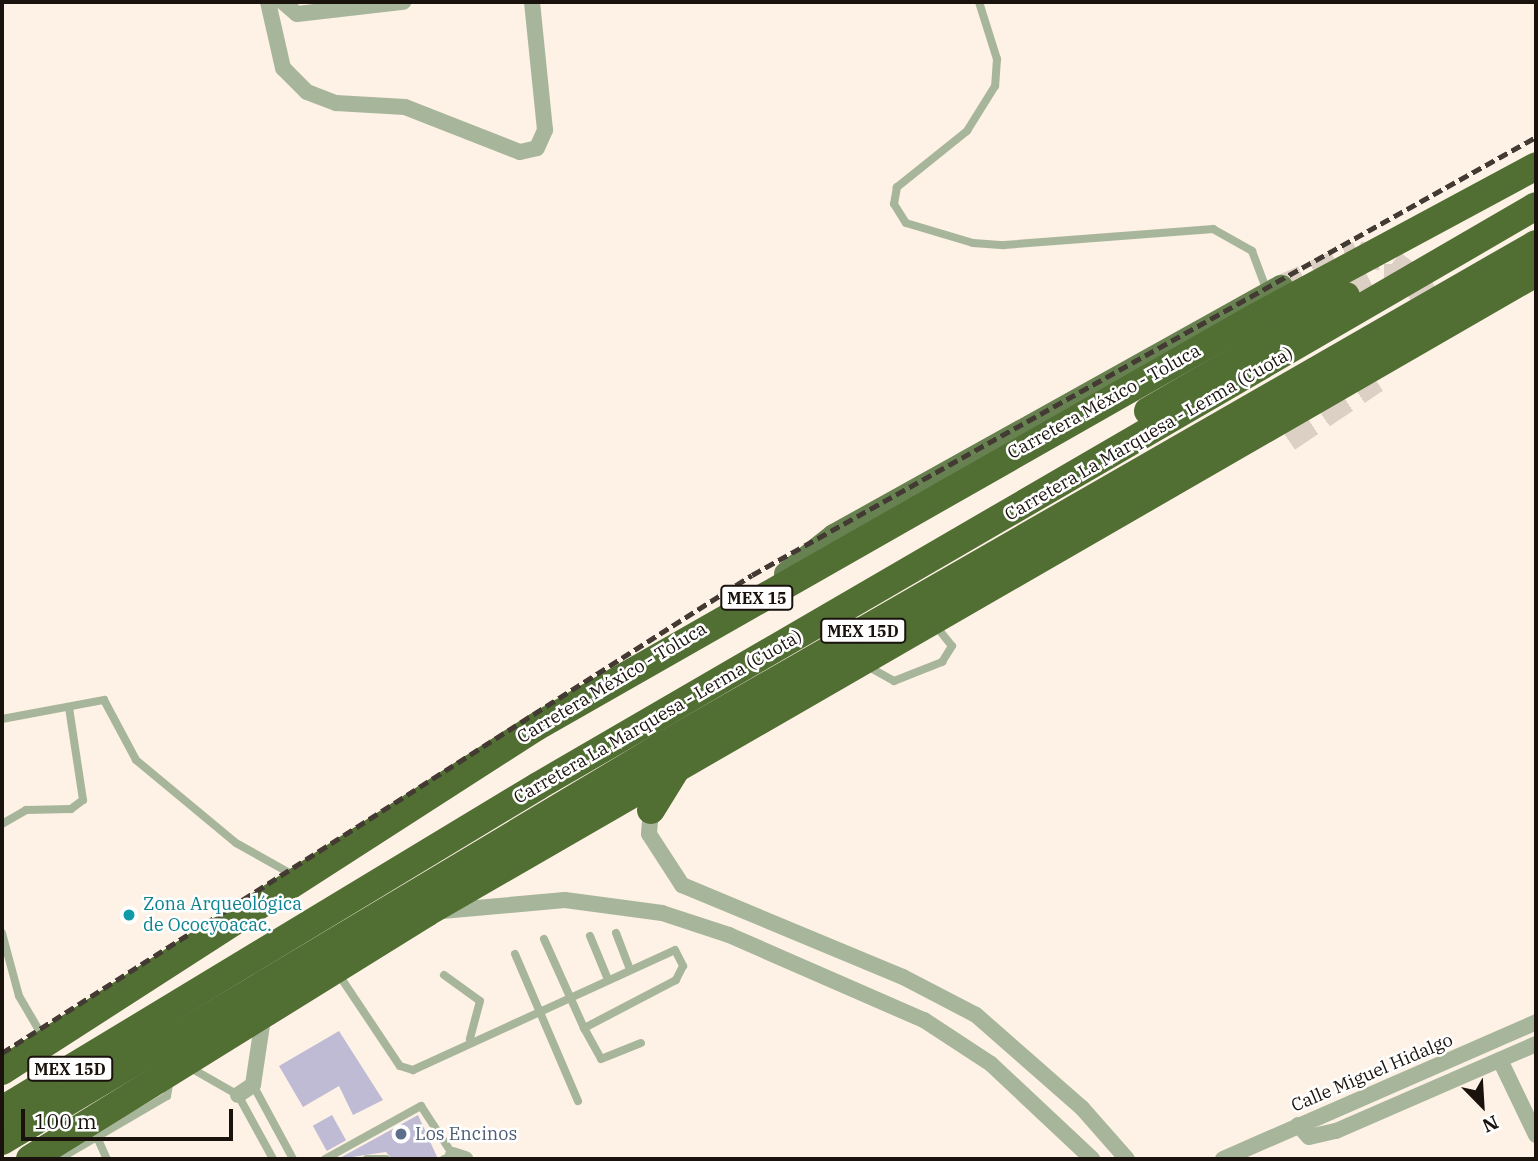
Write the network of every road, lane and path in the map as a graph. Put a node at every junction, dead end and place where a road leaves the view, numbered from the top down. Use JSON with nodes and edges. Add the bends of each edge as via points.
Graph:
{"nodes":[{"id":1,"x":268,"y":2,"type":"edge"},
{"id":2,"x":282,"y":2,"type":"edge"},
{"id":3,"x":403,"y":2,"type":"edge"},
{"id":4,"x":532,"y":2,"type":"edge"},
{"id":5,"x":979,"y":2,"type":"edge"},
{"id":6,"x":1536,"y":166,"type":"edge"},
{"id":7,"x":1536,"y":206,"type":"edge"},
{"id":8,"x":1536,"y":244,"type":"edge"},
{"id":9,"x":1536,"y":273,"type":"edge"},
{"id":10,"x":1275,"y":291,"type":"joint"},
{"id":11,"x":1346,"y":296,"type":"tunnel mouth"},
{"id":12,"x":1287,"y":438,"type":"tunnel mouth"},
{"id":13,"x":756,"y":598,"type":"junction"},
{"id":14,"x":930,"y":622,"type":"junction"},
{"id":15,"x":863,"y":664,"type":"junction"},
{"id":16,"x":69,"y":707,"type":"junction"},
{"id":17,"x":2,"y":719,"type":"edge"},
{"id":18,"x":675,"y":770,"type":"junction"},
{"id":19,"x":538,"y":786,"type":"junction"},
{"id":20,"x":651,"y":810,"type":"joint"},
{"id":21,"x":2,"y":824,"type":"edge"},
{"id":22,"x":298,"y":877,"type":"junction"},
{"id":23,"x":426,"y":914,"type":"junction"},
{"id":24,"x":2,"y":933,"type":"edge"},
{"id":25,"x":616,"y":933,"type":"dead end"},
{"id":26,"x":590,"y":936,"type":"dead end"},
{"id":27,"x":544,"y":939,"type":"dead end"},
{"id":28,"x":515,"y":954,"type":"dead end"},
{"id":29,"x":629,"y":967,"type":"junction"},
{"id":30,"x":335,"y":970,"type":"junction"},
{"id":31,"x":444,"y":975,"type":"dead end"},
{"id":32,"x":607,"y":977,"type":"junction"},
{"id":33,"x":569,"y":994,"type":"junction"},
{"id":34,"x":539,"y":1007,"type":"junction"},
{"id":35,"x":263,"y":1018,"type":"junction"},
{"id":36,"x":1536,"y":1022,"type":"edge"},
{"id":37,"x":584,"y":1028,"type":"junction"},
{"id":38,"x":470,"y":1039,"type":"junction"},
{"id":39,"x":46,"y":1043,"type":"junction"},
{"id":40,"x":641,"y":1044,"type":"dead end"},
{"id":41,"x":1536,"y":1044,"type":"edge"},
{"id":42,"x":1500,"y":1060,"type":"junction"},
{"id":43,"x":2,"y":1070,"type":"edge"},
{"id":44,"x":177,"y":1070,"type":"junction"},
{"id":45,"x":253,"y":1085,"type":"junction"},
{"id":46,"x":237,"y":1095,"type":"junction"},
{"id":47,"x":578,"y":1101,"type":"dead end"},
{"id":48,"x":2,"y":1110,"type":"edge"},
{"id":49,"x":1298,"y":1125,"type":"junction"},
{"id":50,"x":1536,"y":1135,"type":"edge"},
{"id":51,"x":97,"y":1137,"type":"junction"},
{"id":52,"x":2,"y":1142,"type":"edge"},
{"id":53,"x":340,"y":1156,"type":"edge"},
{"id":54,"x":454,"y":1158,"type":"edge"},
{"id":55,"x":30,"y":1159,"type":"edge"},
{"id":56,"x":59,"y":1159,"type":"edge"},
{"id":57,"x":107,"y":1159,"type":"edge"},
{"id":58,"x":273,"y":1159,"type":"edge"},
{"id":59,"x":293,"y":1159,"type":"edge"},
{"id":60,"x":325,"y":1159,"type":"edge"},
{"id":61,"x":367,"y":1159,"type":"edge"},
{"id":62,"x":386,"y":1159,"type":"edge"},
{"id":63,"x":1092,"y":1159,"type":"edge"},
{"id":64,"x":1127,"y":1159,"type":"edge"},
{"id":65,"x":1223,"y":1159,"type":"edge"}],
"edges":[{"from":1,"to":4,"type":"street","via":[[283,68],[307,92],[336,103],[405,107],[520,152],[537,148],[545,130]]},
{"from":2,"to":3,"type":"street","via":[[297,14]]},
{"from":5,"to":10,"type":"lane","via":[[997,59],[995,86],[967,131],[897,187],[894,204],[906,223],[973,243],[1004,245],[1213,229],[1252,251]]},
{"from":6,"to":13,"type":"highway","name":"Carretera México - Toluca","number":"MEX 15"},
{"from":7,"to":19,"type":"highway","name":"Carretera La Marquesa - Lerma (Cuota)","number":"MEX 15D"},
{"from":8,"to":52,"type":"highway","name":"Carretera La Marquesa - Lerma (Cuota)","number":"MEX 15D","via":[[662,746]]},
{"from":9,"to":14,"type":"highway"},
{"from":10,"to":13,"type":"main road","via":[[834,536]]},
{"from":11,"to":19,"type":"highway","via":[[663,696]]},
{"from":12,"to":14,"type":"highway","via":[[978,616]]},
{"from":13,"to":22,"type":"highway","name":"Carretera México - Toluca","number":"MEX 15"},
{"from":14,"to":15,"type":"highway"},
{"from":14,"to":15,"type":"lane","via":[[952,646],[942,662],[894,681]]},
{"from":15,"to":18,"type":"highway"},
{"from":16,"to":17,"type":"lane"},
{"from":16,"to":21,"type":"lane","via":[[83,800],[72,809],[26,810]]},
{"from":16,"to":22,"type":"lane","via":[[104,700],[136,760],[236,843]]},
{"from":18,"to":20,"type":"highway"},
{"from":18,"to":23,"type":"highway"},
{"from":19,"to":48,"type":"highway","name":"Carretera La Marquesa - Lerma (Cuota)","number":"MEX 15D"},
{"from":20,"to":64,"type":"street","via":[[649,834],[682,885],[903,976],[976,1015],[1082,1108]]},
{"from":22,"to":39,"type":"highway","name":"Carretera México - Toluca","number":"MEX 15"},
{"from":23,"to":30,"type":"highway"},
{"from":23,"to":63,"type":"street","via":[[565,900],[662,912],[729,935],[924,1020],[991,1064]]},
{"from":24,"to":39,"type":"lane","via":[[19,996]]},
{"from":25,"to":29,"type":"lane"},
{"from":26,"to":32,"type":"lane"},
{"from":27,"to":33,"type":"lane"},
{"from":28,"to":34,"type":"lane"},
{"from":29,"to":32,"type":"lane"},
{"from":29,"to":37,"type":"lane","via":[[664,950],[679,954],[683,965],[676,980]]},
{"from":30,"to":35,"type":"highway"},
{"from":30,"to":38,"type":"lane","via":[[404,1069],[418,1069]]},
{"from":31,"to":38,"type":"lane","via":[[480,1001]]},
{"from":32,"to":33,"type":"lane"},
{"from":33,"to":34,"type":"lane"},
{"from":33,"to":37,"type":"lane"},
{"from":34,"to":38,"type":"lane"},
{"from":34,"to":47,"type":"lane"},
{"from":35,"to":44,"type":"highway"},
{"from":35,"to":45,"type":"street"},
{"from":36,"to":49,"type":"street","name":"Calle Miguel Hidalgo"},
{"from":37,"to":40,"type":"lane","via":[[601,1059]]},
{"from":39,"to":43,"type":"highway","name":"Carretera México - Toluca","number":"MEX 15"},
{"from":41,"to":42,"type":"street"},
{"from":42,"to":49,"type":"street","via":[[1336,1132],[1308,1137]]},
{"from":42,"to":50,"type":"street"},
{"from":44,"to":46,"type":"lane"},
{"from":44,"to":51,"type":"lane","via":[[167,1096]]},
{"from":44,"to":55,"type":"highway"},
{"from":45,"to":46,"type":"street"},
{"from":45,"to":59,"type":"lane"},
{"from":46,"to":58,"type":"lane"},
{"from":49,"to":65,"type":"street","name":"Calle Miguel Hidalgo"},
{"from":51,"to":56,"type":"lane"},
{"from":51,"to":57,"type":"lane"},
{"from":53,"to":54,"type":"lane","via":[[421,1106]]},
{"from":53,"to":60,"type":"lane"},
{"from":61,"to":62,"type":"lane"}]}
